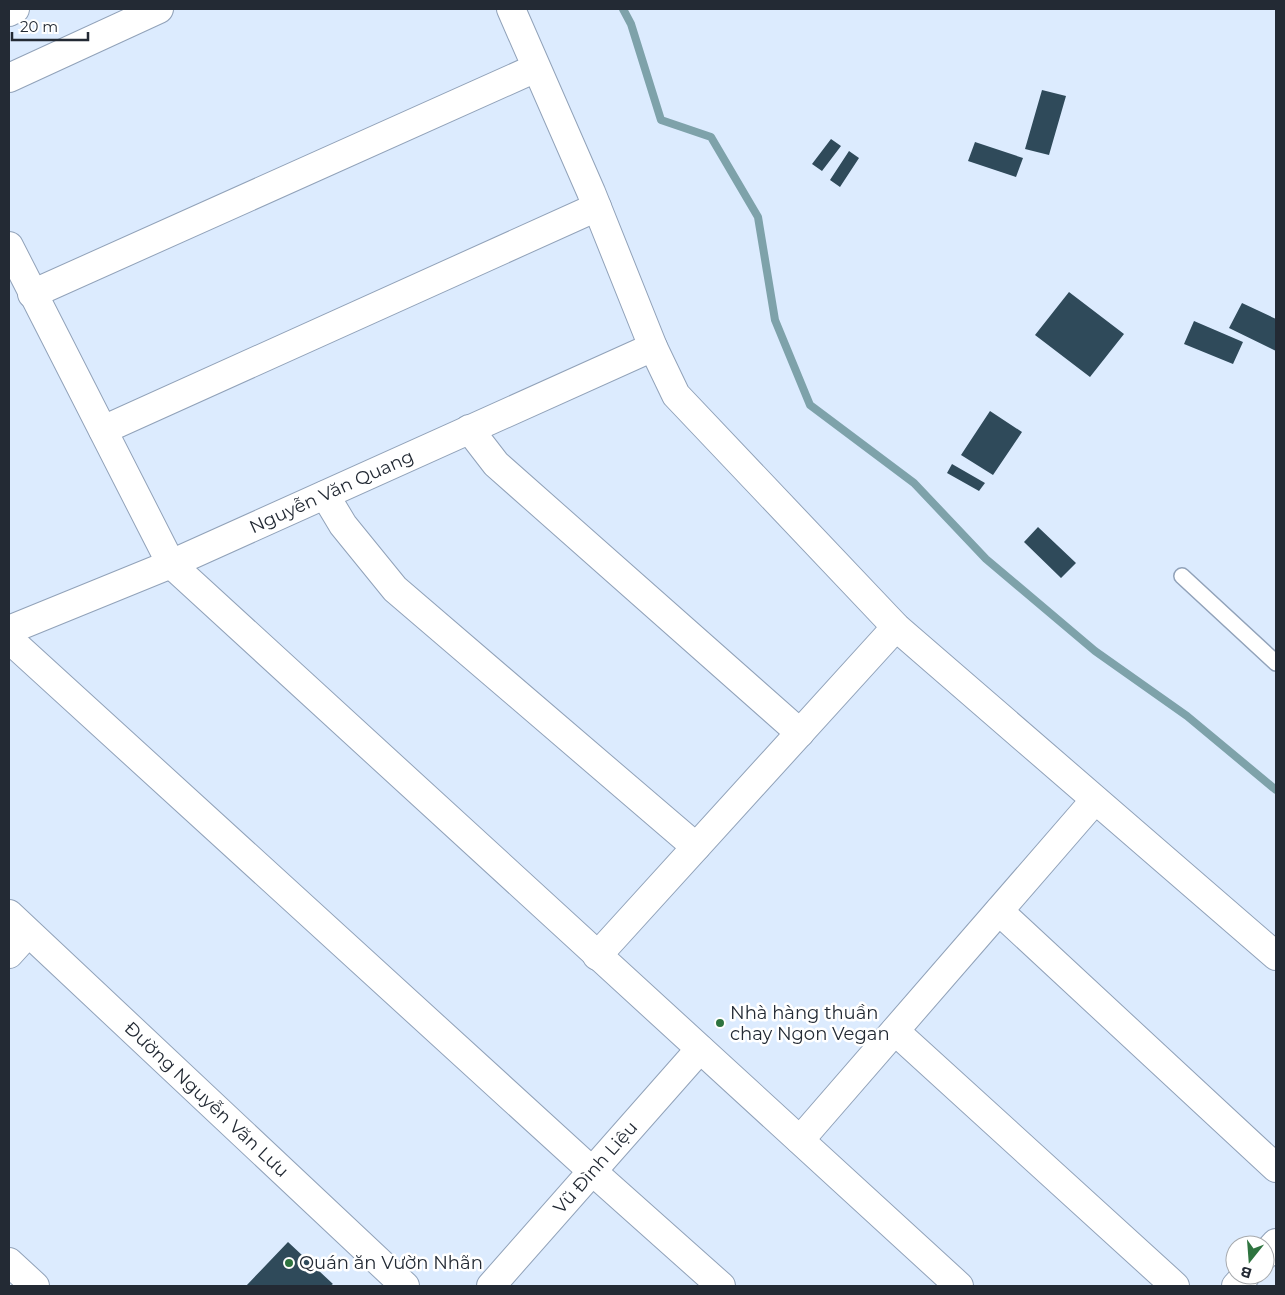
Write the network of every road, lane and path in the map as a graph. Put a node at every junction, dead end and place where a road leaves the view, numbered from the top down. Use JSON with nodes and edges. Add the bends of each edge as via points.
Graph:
{"nodes":[{"id":1,"x":15,"y":9,"type":"edge"},
{"id":2,"x":159,"y":9,"type":"edge"},
{"id":3,"x":511,"y":9,"type":"edge"},
{"id":4,"x":9,"y":12,"type":"edge"},
{"id":5,"x":536,"y":68,"type":"junction"},
{"id":6,"x":9,"y":78,"type":"edge"},
{"id":7,"x":597,"y":207,"type":"junction"},
{"id":8,"x":9,"y":246,"type":"edge"},
{"id":9,"x":32,"y":294,"type":"junction"},
{"id":10,"x":653,"y":347,"type":"junction"},
{"id":11,"x":103,"y":430,"type":"junction"},
{"id":12,"x":469,"y":430,"type":"junction"},
{"id":13,"x":325,"y":495,"type":"junction"},
{"id":14,"x":171,"y":564,"type":"junction"},
{"id":15,"x":1182,"y":576,"type":"dead end"},
{"id":16,"x":896,"y":627,"type":"junction"},
{"id":17,"x":9,"y":630,"type":"edge"},
{"id":18,"x":9,"y":639,"type":"edge"},
{"id":19,"x":1276,"y":663,"type":"edge"},
{"id":20,"x":800,"y":733,"type":"junction"},
{"id":21,"x":1095,"y":800,"type":"junction"},
{"id":22,"x":696,"y":847,"type":"junction"},
{"id":23,"x":999,"y":911,"type":"junction"},
{"id":24,"x":9,"y":914,"type":"edge"},
{"id":25,"x":28,"y":933,"type":"junction"},
{"id":26,"x":9,"y":954,"type":"edge"},
{"id":27,"x":597,"y":956,"type":"junction"},
{"id":28,"x":1276,"y":956,"type":"edge"},
{"id":29,"x":895,"y":1031,"type":"junction"},
{"id":30,"x":700,"y":1049,"type":"junction"},
{"id":31,"x":800,"y":1140,"type":"junction"},
{"id":32,"x":1276,"y":1168,"type":"edge"},
{"id":33,"x":592,"y":1171,"type":"junction"},
{"id":34,"x":9,"y":1262,"type":"edge"},
{"id":35,"x":35,"y":1286,"type":"edge"},
{"id":36,"x":405,"y":1286,"type":"edge"},
{"id":37,"x":491,"y":1286,"type":"edge"},
{"id":38,"x":721,"y":1286,"type":"edge"},
{"id":39,"x":959,"y":1286,"type":"edge"},
{"id":40,"x":1175,"y":1286,"type":"edge"}],
"edges":[{"from":1,"to":4,"type":"street"},
{"from":2,"to":6,"type":"street"},
{"from":3,"to":5,"type":"street"},
{"from":5,"to":7,"type":"street"},
{"from":5,"to":9,"type":"street"},
{"from":7,"to":10,"type":"street"},
{"from":7,"to":11,"type":"street"},
{"from":8,"to":9,"type":"street"},
{"from":9,"to":11,"type":"street"},
{"from":10,"to":12,"type":"street","name":"Nguyễn Văn Quang"},
{"from":10,"to":16,"type":"street","via":[[676,395]]},
{"from":11,"to":14,"type":"street"},
{"from":12,"to":13,"type":"street","name":"Nguyễn Văn Quang"},
{"from":12,"to":20,"type":"street","via":[[496,464]]},
{"from":13,"to":14,"type":"street","name":"Nguyễn Văn Quang"},
{"from":13,"to":22,"type":"street","via":[[343,524],[395,589]]},
{"from":14,"to":17,"type":"street","name":"Nguyễn Văn Quang"},
{"from":14,"to":27,"type":"street"},
{"from":15,"to":19,"type":"lane"},
{"from":16,"to":20,"type":"street"},
{"from":16,"to":21,"type":"street"},
{"from":18,"to":33,"type":"street"},
{"from":20,"to":22,"type":"street"},
{"from":21,"to":23,"type":"street"},
{"from":21,"to":28,"type":"street"},
{"from":22,"to":27,"type":"street"},
{"from":23,"to":29,"type":"street"},
{"from":23,"to":32,"type":"street"},
{"from":24,"to":25,"type":"street","name":"Đường Nguyễn Văn Lưu"},
{"from":25,"to":26,"type":"street"},
{"from":25,"to":36,"type":"street","name":"Đường Nguyễn Văn Lưu"},
{"from":27,"to":30,"type":"street"},
{"from":29,"to":31,"type":"street"},
{"from":29,"to":40,"type":"street"},
{"from":30,"to":31,"type":"street"},
{"from":30,"to":33,"type":"street","name":"Vũ Đình Liệu"},
{"from":31,"to":39,"type":"street"},
{"from":33,"to":37,"type":"street","name":"Vũ Đình Liệu"},
{"from":33,"to":38,"type":"street"},
{"from":34,"to":35,"type":"street"}]}
